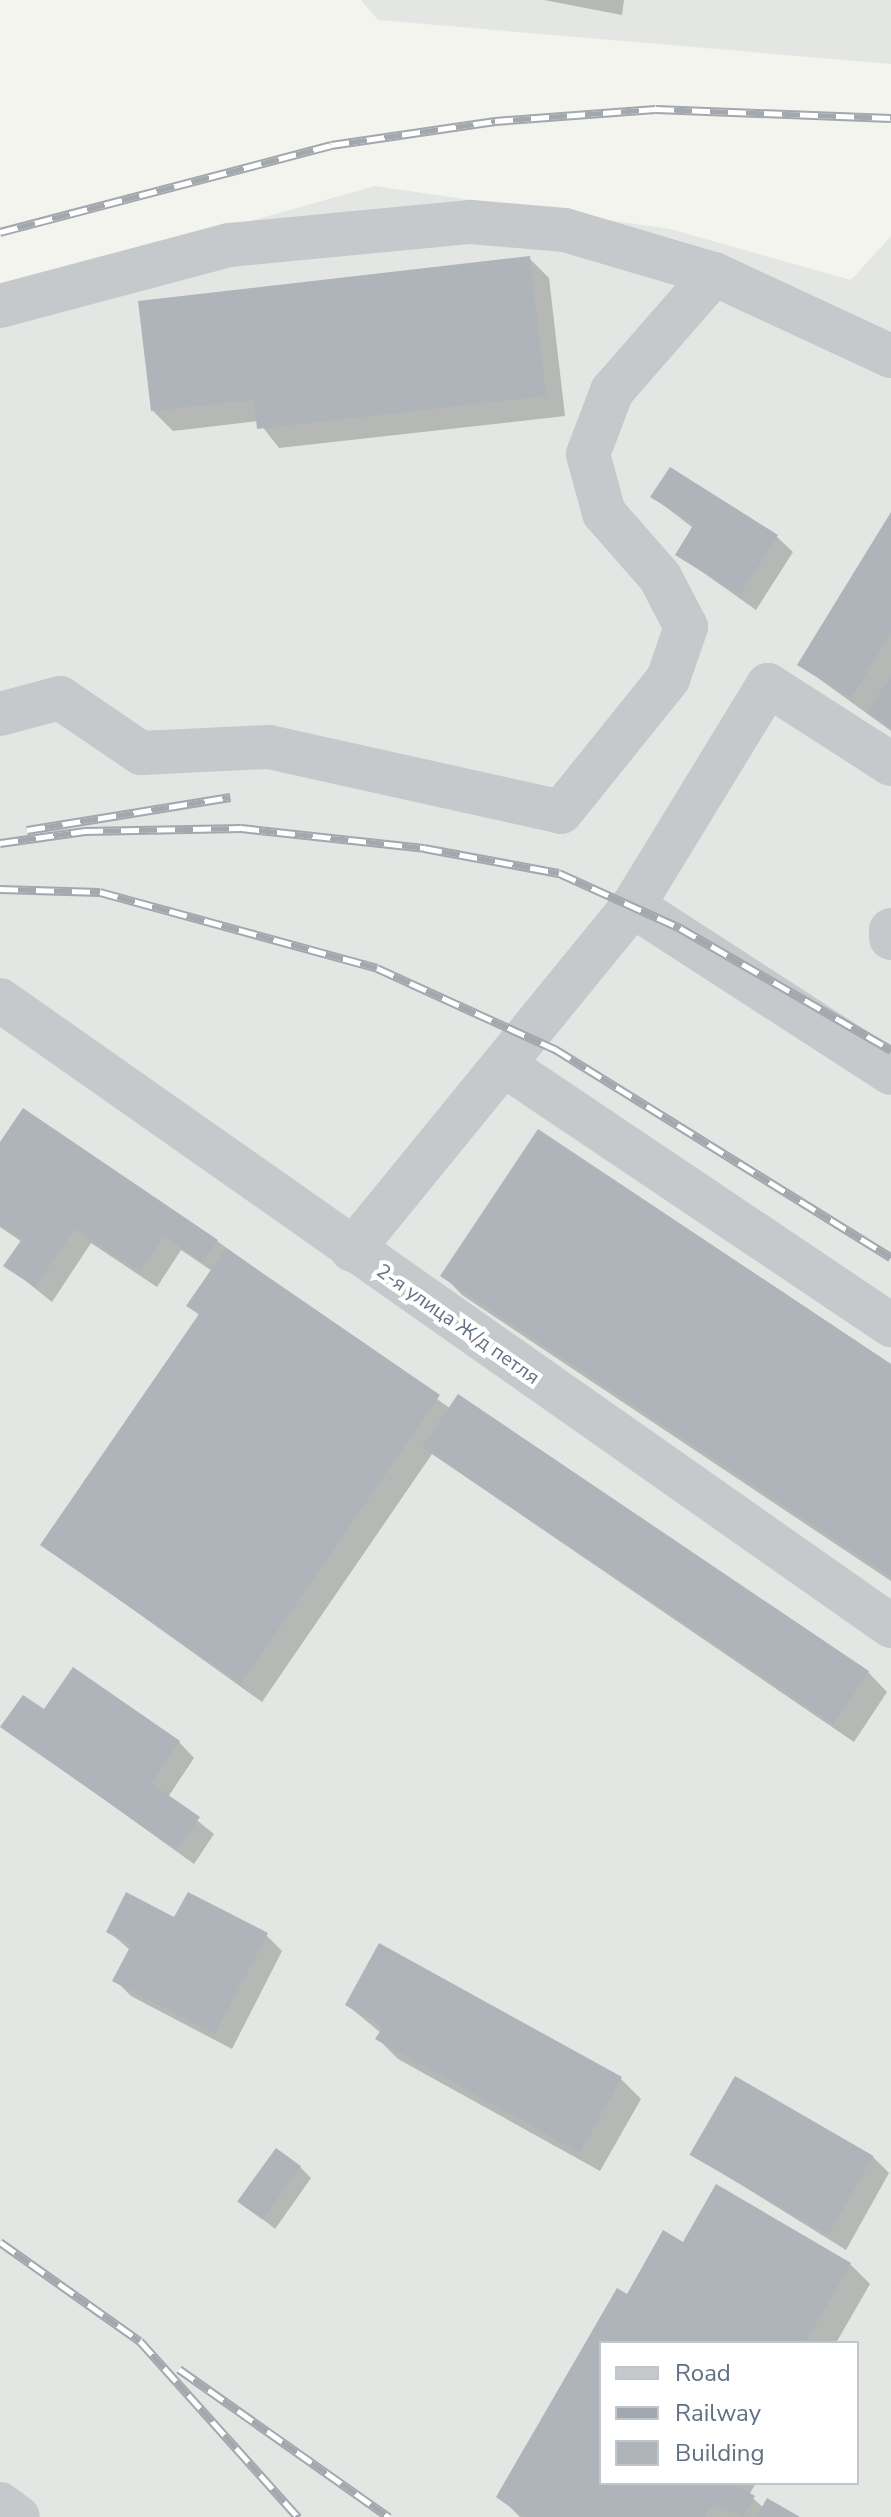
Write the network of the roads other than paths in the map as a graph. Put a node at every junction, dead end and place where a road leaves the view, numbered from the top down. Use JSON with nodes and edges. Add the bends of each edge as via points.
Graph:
{"nodes":[{"id":1,"x":714,"y":274,"type":"junction"},
{"id":2,"x":0,"y":306,"type":"edge"},
{"id":3,"x":891,"y":356,"type":"edge"},
{"id":4,"x":0,"y":714,"type":"edge"},
{"id":5,"x":891,"y":764,"type":"edge"},
{"id":6,"x":633,"y":906,"type":"junction"},
{"id":7,"x":891,"y":930,"type":"edge"},
{"id":8,"x":891,"y":938,"type":"edge"},
{"id":9,"x":15,"y":1008,"type":"edge"},
{"id":10,"x":507,"y":1067,"type":"junction"},
{"id":11,"x":891,"y":1073,"type":"edge"},
{"id":12,"x":352,"y":1250,"type":"junction"},
{"id":13,"x":891,"y":1325,"type":"edge"},
{"id":14,"x":891,"y":1626,"type":"edge"},
{"id":15,"x":0,"y":2504,"type":"edge"},
{"id":16,"x":18,"y":2517,"type":"edge"}],
"edges":[{"from":1,"to":2,"type":"street","via":[[565,230],[471,222],[230,245]]},
{"from":1,"to":3,"type":"street"},
{"from":1,"to":4,"type":"street","via":[[612,391],[588,454],[604,513],[660,577],[686,627],[668,679],[561,812],[269,747],[141,753],[60,698]]},
{"from":5,"to":6,"type":"street","via":[[768,685]]},
{"from":6,"to":10,"type":"street"},
{"from":6,"to":11,"type":"street"},
{"from":7,"to":8,"type":"street"},
{"from":9,"to":12,"type":"street","name":"2-я улица Ж/д петля"},
{"from":10,"to":12,"type":"street"},
{"from":10,"to":13,"type":"street"},
{"from":12,"to":14,"type":"street","name":"2-я улица Ж/д петля"},
{"from":15,"to":16,"type":"street"}]}
